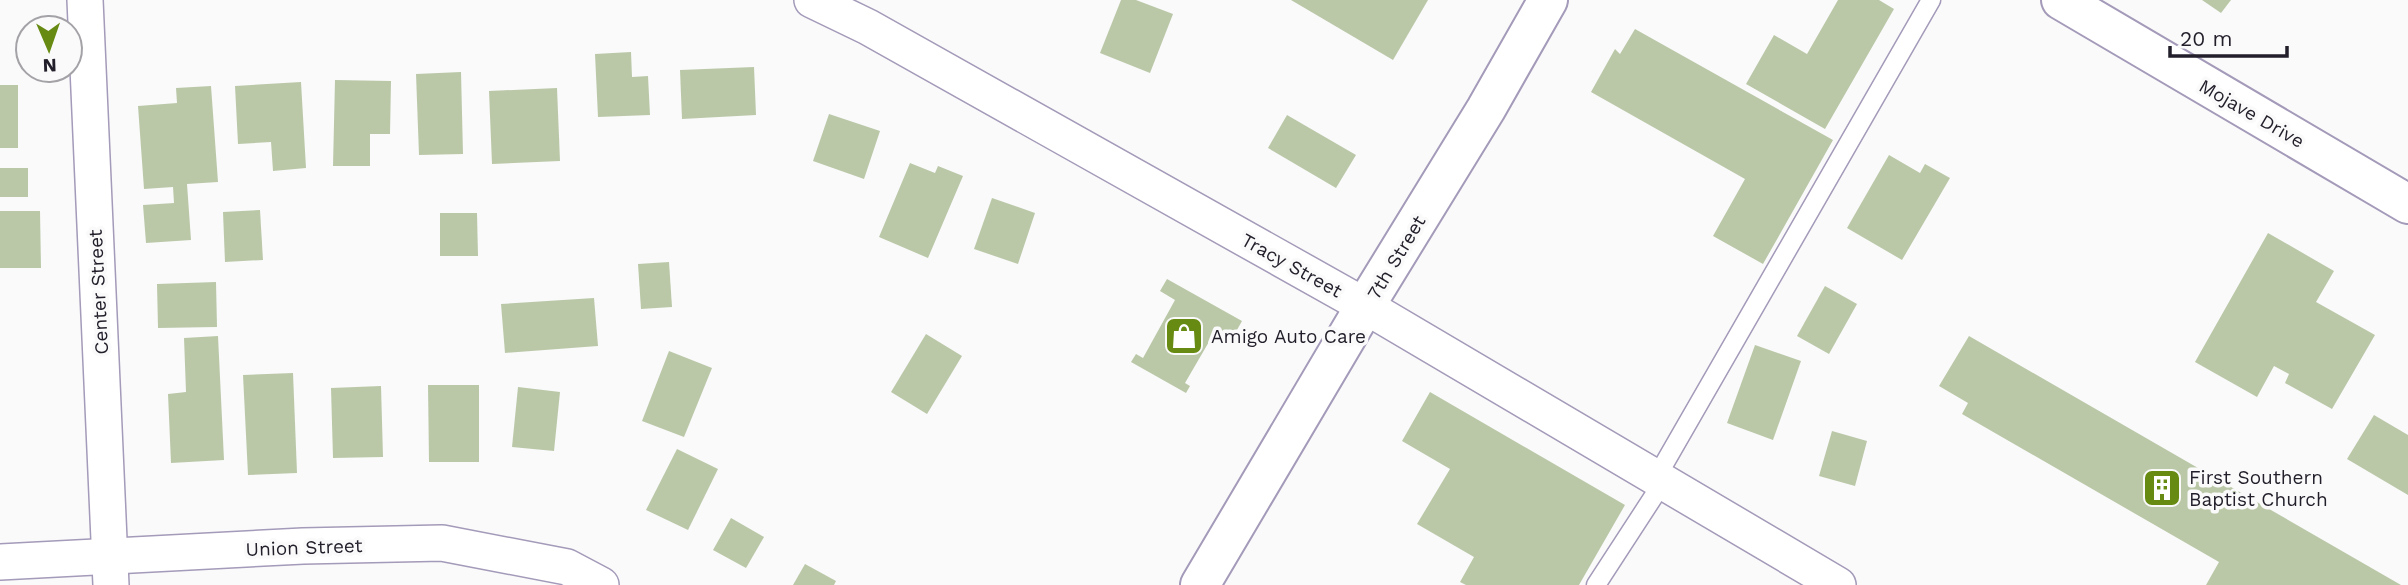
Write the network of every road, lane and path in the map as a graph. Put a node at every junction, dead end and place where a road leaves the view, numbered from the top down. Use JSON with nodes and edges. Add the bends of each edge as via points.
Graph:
{"nodes":[{"id":1,"x":85,"y":0,"type":"edge"},
{"id":2,"x":813,"y":0,"type":"edge"},
{"id":3,"x":1548,"y":0,"type":"edge"},
{"id":4,"x":1931,"y":0,"type":"edge"},
{"id":5,"x":2083,"y":5,"type":"edge"},
{"id":6,"x":2408,"y":204,"type":"edge"},
{"id":7,"x":1365,"y":306,"type":"junction"},
{"id":8,"x":1660,"y":480,"type":"junction"},
{"id":9,"x":0,"y":562,"type":"edge"},
{"id":10,"x":111,"y":570,"type":"edge"},
{"id":11,"x":601,"y":585,"type":"edge"},
{"id":12,"x":1200,"y":585,"type":"edge"},
{"id":13,"x":1596,"y":585,"type":"edge"},
{"id":14,"x":1838,"y":585,"type":"edge"}],
"edges":[{"from":1,"to":10,"type":"street","name":"Center Street"},
{"from":2,"to":7,"type":"street","name":"Tracy Street"},
{"from":3,"to":7,"type":"main road","name":"7th Street"},
{"from":4,"to":8,"type":"lane"},
{"from":5,"to":6,"type":"main road","name":"Mojave Drive"},
{"from":7,"to":8,"type":"street","name":"Tracy Street"},
{"from":7,"to":12,"type":"main road","name":"7th Street"},
{"from":8,"to":13,"type":"lane"},
{"from":8,"to":14,"type":"street","name":"Tracy Street"},
{"from":9,"to":10,"type":"street","name":"Union Street"},
{"from":10,"to":11,"type":"street","name":"Union Street","via":[[303,546],[442,543],[567,567]]}]}
